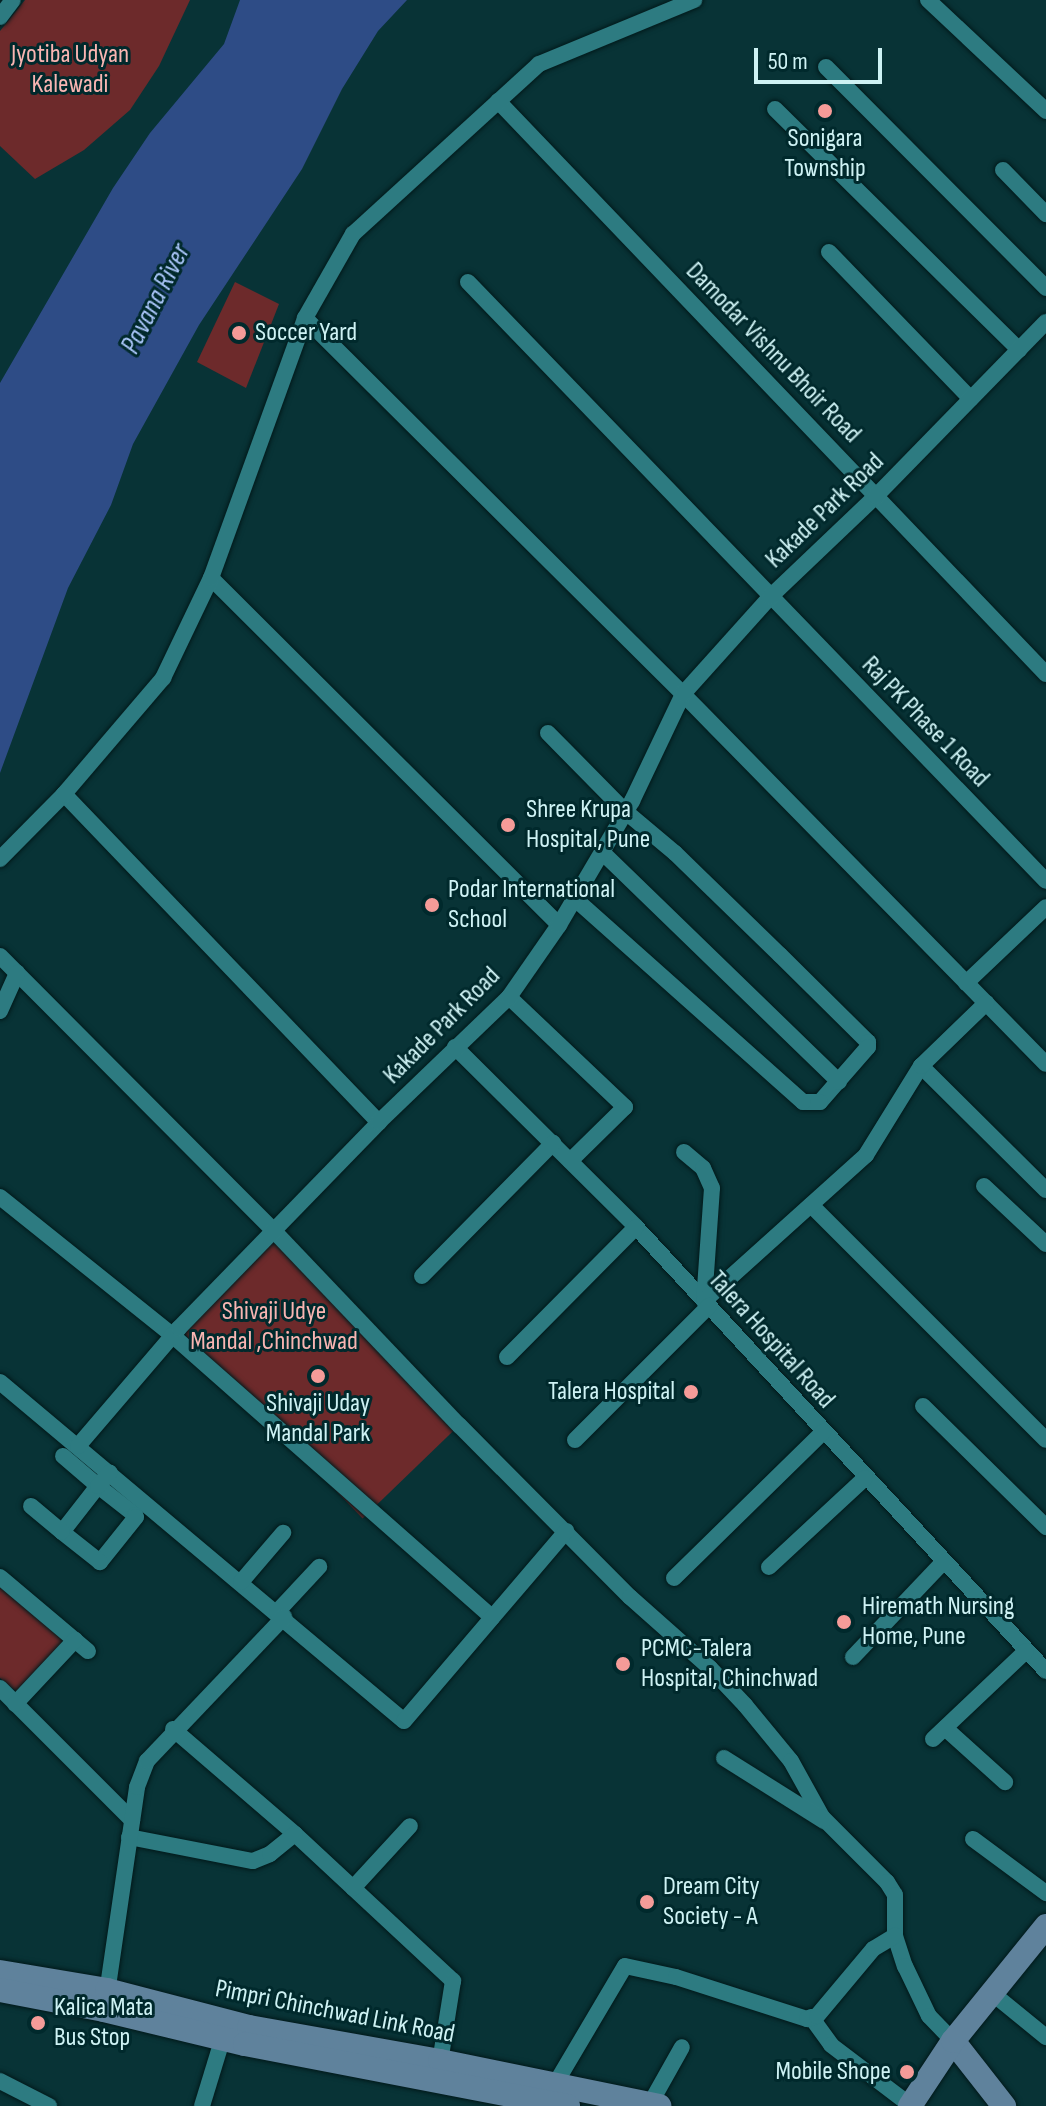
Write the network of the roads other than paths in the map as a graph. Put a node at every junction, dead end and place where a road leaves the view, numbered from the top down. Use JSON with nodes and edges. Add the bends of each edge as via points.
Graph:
{"nodes":[{"id":1,"x":13,"y":0,"type":"edge"},
{"id":2,"x":694,"y":0,"type":"edge"},
{"id":3,"x":928,"y":0,"type":"edge"},
{"id":4,"x":0,"y":17,"type":"edge"},
{"id":5,"x":826,"y":67,"type":"dead end"},
{"id":6,"x":498,"y":101,"type":"junction"},
{"id":7,"x":775,"y":109,"type":"dead end"},
{"id":8,"x":1046,"y":111,"type":"edge"},
{"id":9,"x":1003,"y":170,"type":"dead end"},
{"id":10,"x":1046,"y":214,"type":"edge"},
{"id":11,"x":829,"y":252,"type":"dead end"},
{"id":12,"x":468,"y":282,"type":"dead end"},
{"id":13,"x":1046,"y":288,"type":"edge"},
{"id":14,"x":305,"y":318,"type":"junction"},
{"id":15,"x":1046,"y":322,"type":"edge"},
{"id":16,"x":1019,"y":350,"type":"junction"},
{"id":17,"x":971,"y":399,"type":"junction"},
{"id":18,"x":876,"y":496,"type":"junction"},
{"id":19,"x":211,"y":578,"type":"junction"},
{"id":20,"x":770,"y":597,"type":"junction"},
{"id":21,"x":1046,"y":674,"type":"edge"},
{"id":22,"x":683,"y":694,"type":"junction"},
{"id":23,"x":548,"y":733,"type":"dead end"},
{"id":24,"x":64,"y":794,"type":"junction"},
{"id":25,"x":626,"y":812,"type":"junction"},
{"id":26,"x":602,"y":852,"type":"junction"},
{"id":27,"x":0,"y":859,"type":"edge"},
{"id":28,"x":1046,"y":881,"type":"edge"},
{"id":29,"x":574,"y":898,"type":"junction"},
{"id":30,"x":1046,"y":907,"type":"edge"},
{"id":31,"x":559,"y":925,"type":"junction"},
{"id":32,"x":0,"y":956,"type":"edge"},
{"id":33,"x":17,"y":973,"type":"junction"},
{"id":34,"x":966,"y":983,"type":"junction"},
{"id":35,"x":509,"y":997,"type":"junction"},
{"id":36,"x":986,"y":1003,"type":"junction"},
{"id":37,"x":0,"y":1011,"type":"edge"},
{"id":38,"x":455,"y":1047,"type":"junction"},
{"id":39,"x":1046,"y":1064,"type":"edge"},
{"id":40,"x":921,"y":1066,"type":"junction"},
{"id":41,"x":839,"y":1082,"type":"junction"},
{"id":42,"x":379,"y":1122,"type":"junction"},
{"id":43,"x":553,"y":1143,"type":"junction"},
{"id":44,"x":684,"y":1152,"type":"dead end"},
{"id":45,"x":570,"y":1161,"type":"junction"},
{"id":46,"x":984,"y":1186,"type":"dead end"},
{"id":47,"x":1046,"y":1190,"type":"edge"},
{"id":48,"x":0,"y":1197,"type":"edge"},
{"id":49,"x":811,"y":1205,"type":"junction"},
{"id":50,"x":636,"y":1227,"type":"junction"},
{"id":51,"x":275,"y":1232,"type":"junction"},
{"id":52,"x":1046,"y":1244,"type":"edge"},
{"id":53,"x":422,"y":1276,"type":"dead end"},
{"id":54,"x":707,"y":1304,"type":"junction"},
{"id":55,"x":172,"y":1335,"type":"junction"},
{"id":56,"x":507,"y":1357,"type":"dead end"},
{"id":57,"x":0,"y":1382,"type":"edge"},
{"id":58,"x":923,"y":1406,"type":"dead end"},
{"id":59,"x":823,"y":1432,"type":"junction"},
{"id":60,"x":575,"y":1440,"type":"dead end"},
{"id":61,"x":1046,"y":1440,"type":"edge"},
{"id":62,"x":78,"y":1446,"type":"junction"},
{"id":63,"x":63,"y":1456,"type":"dead end"},
{"id":64,"x":110,"y":1472,"type":"junction"},
{"id":65,"x":865,"y":1478,"type":"junction"},
{"id":66,"x":98,"y":1486,"type":"junction"},
{"id":67,"x":31,"y":1506,"type":"dead end"},
{"id":68,"x":1046,"y":1527,"type":"edge"},
{"id":69,"x":566,"y":1531,"type":"junction"},
{"id":70,"x":62,"y":1532,"type":"junction"},
{"id":71,"x":283,"y":1533,"type":"dead end"},
{"id":72,"x":943,"y":1562,"type":"junction"},
{"id":73,"x":319,"y":1567,"type":"dead end"},
{"id":74,"x":769,"y":1567,"type":"dead end"},
{"id":75,"x":0,"y":1577,"type":"edge"},
{"id":76,"x":674,"y":1578,"type":"dead end"},
{"id":77,"x":241,"y":1582,"type":"junction"},
{"id":78,"x":280,"y":1615,"type":"junction"},
{"id":79,"x":492,"y":1617,"type":"junction"},
{"id":80,"x":1026,"y":1651,"type":"junction"},
{"id":81,"x":853,"y":1657,"type":"dead end"},
{"id":82,"x":1046,"y":1671,"type":"edge"},
{"id":83,"x":0,"y":1688,"type":"edge"},
{"id":84,"x":15,"y":1704,"type":"junction"},
{"id":85,"x":173,"y":1729,"type":"junction"},
{"id":86,"x":724,"y":1758,"type":"dead end"},
{"id":87,"x":1005,"y":1782,"type":"dead end"},
{"id":88,"x":829,"y":1824,"type":"junction"},
{"id":89,"x":410,"y":1826,"type":"dead end"},
{"id":90,"x":131,"y":1828,"type":"junction"},
{"id":91,"x":295,"y":1834,"type":"junction"},
{"id":92,"x":973,"y":1839,"type":"dead end"},
{"id":93,"x":353,"y":1888,"type":"junction"},
{"id":94,"x":1046,"y":1893,"type":"edge"},
{"id":95,"x":1046,"y":1926,"type":"edge"},
{"id":96,"x":895,"y":1936,"type":"junction"},
{"id":97,"x":0,"y":1972,"type":"edge"},
{"id":98,"x":0,"y":1990,"type":"edge"},
{"id":99,"x":992,"y":1993,"type":"junction"},
{"id":100,"x":106,"y":2000,"type":"junction"},
{"id":101,"x":811,"y":2017,"type":"junction"},
{"id":102,"x":225,"y":2030,"type":"junction"},
{"id":103,"x":1046,"y":2037,"type":"edge"},
{"id":104,"x":953,"y":2041,"type":"junction"},
{"id":105,"x":682,"y":2047,"type":"dead end"},
{"id":106,"x":438,"y":2071,"type":"junction"},
{"id":107,"x":0,"y":2081,"type":"edge"},
{"id":108,"x":561,"y":2096,"type":"edge"},
{"id":109,"x":655,"y":2105,"type":"edge"},
{"id":110,"x":49,"y":2106,"type":"edge"},
{"id":111,"x":202,"y":2106,"type":"edge"},
{"id":112,"x":910,"y":2106,"type":"edge"},
{"id":113,"x":1004,"y":2106,"type":"edge"}],
"edges":[{"from":1,"to":4,"type":"street"},
{"from":2,"to":6,"type":"street","via":[[539,64]]},
{"from":3,"to":8,"type":"street"},
{"from":5,"to":13,"type":"street"},
{"from":6,"to":14,"type":"street","via":[[353,234]]},
{"from":6,"to":18,"type":"street","name":"Damodar Vishnu Bhoir Road"},
{"from":7,"to":16,"type":"street"},
{"from":9,"to":10,"type":"street"},
{"from":11,"to":17,"type":"street"},
{"from":12,"to":20,"type":"street","name":"Raj PK Phase 1 Road"},
{"from":14,"to":19,"type":"street"},
{"from":14,"to":22,"type":"street"},
{"from":15,"to":16,"type":"street","name":"Kakade Park Road"},
{"from":16,"to":17,"type":"street","name":"Kakade Park Road"},
{"from":17,"to":18,"type":"street","name":"Kakade Park Road"},
{"from":18,"to":20,"type":"street","name":"Kakade Park Road"},
{"from":18,"to":21,"type":"street","name":"Damodar Vishnu Bhoir Road"},
{"from":19,"to":24,"type":"street","via":[[163,678]]},
{"from":19,"to":31,"type":"street"},
{"from":20,"to":22,"type":"street","name":"Kakade Park Road"},
{"from":20,"to":28,"type":"street","name":"Raj PK Phase 1 Road"},
{"from":22,"to":25,"type":"street","name":"Kakade Park Road"},
{"from":22,"to":34,"type":"street"},
{"from":23,"to":25,"type":"street"},
{"from":24,"to":27,"type":"street"},
{"from":24,"to":42,"type":"street"},
{"from":25,"to":26,"type":"street","name":"Kakade Park Road"},
{"from":25,"to":41,"type":"street","via":[[675,853],[868,1042],[866,1052]]},
{"from":26,"to":29,"type":"street","name":"Kakade Park Road"},
{"from":26,"to":41,"type":"street"},
{"from":29,"to":31,"type":"street","name":"Kakade Park Road"},
{"from":29,"to":41,"type":"street","via":[[803,1102],[816,1104]]},
{"from":30,"to":34,"type":"street"},
{"from":31,"to":35,"type":"street","name":"Kakade Park Road"},
{"from":32,"to":33,"type":"street"},
{"from":33,"to":37,"type":"street"},
{"from":33,"to":51,"type":"street"},
{"from":34,"to":36,"type":"street"},
{"from":35,"to":38,"type":"street","name":"Kakade Park Road"},
{"from":35,"to":45,"type":"street","via":[[625,1107]]},
{"from":36,"to":39,"type":"street"},
{"from":36,"to":40,"type":"street"},
{"from":38,"to":42,"type":"street","name":"Kakade Park Road"},
{"from":38,"to":43,"type":"street","name":"Talera Hospital Road"},
{"from":40,"to":47,"type":"street"},
{"from":40,"to":49,"type":"street","via":[[877,1142]]},
{"from":42,"to":51,"type":"street","name":"Kakade Park Road"},
{"from":43,"to":45,"type":"street","name":"Talera Hospital Road"},
{"from":43,"to":53,"type":"street"},
{"from":44,"to":54,"type":"street","via":[[703,1168],[712,1188]]},
{"from":45,"to":50,"type":"street","name":"Talera Hospital Road"},
{"from":46,"to":52,"type":"street"},
{"from":48,"to":55,"type":"street"},
{"from":49,"to":54,"type":"street"},
{"from":49,"to":61,"type":"street"},
{"from":50,"to":54,"type":"street","name":"Talera Hospital Road"},
{"from":50,"to":56,"type":"street"},
{"from":51,"to":55,"type":"street","name":"Kakade Park Road"},
{"from":51,"to":69,"type":"street"},
{"from":54,"to":59,"type":"street","name":"Talera Hospital Road"},
{"from":54,"to":60,"type":"street"},
{"from":55,"to":62,"type":"street","name":"Kakade Park Road"},
{"from":55,"to":79,"type":"street"},
{"from":57,"to":62,"type":"street"},
{"from":58,"to":68,"type":"street"},
{"from":59,"to":65,"type":"street","name":"Talera Hospital Road"},
{"from":59,"to":76,"type":"street"},
{"from":62,"to":64,"type":"street"},
{"from":63,"to":66,"type":"street"},
{"from":64,"to":66,"type":"street"},
{"from":64,"to":77,"type":"street"},
{"from":65,"to":72,"type":"street","name":"Talera Hospital Road"},
{"from":65,"to":74,"type":"street"},
{"from":66,"to":70,"type":"street"},
{"from":66,"to":70,"type":"street","via":[[135,1515],[134,1522],[103,1561]]},
{"from":67,"to":70,"type":"street"},
{"from":69,"to":79,"type":"street"},
{"from":69,"to":88,"type":"street","via":[[745,1705],[791,1761]]},
{"from":71,"to":77,"type":"street"},
{"from":72,"to":80,"type":"street","name":"Talera Hospital Road"},
{"from":72,"to":81,"type":"street"},
{"from":73,"to":78,"type":"street"},
{"from":75,"to":84,"type":"street","via":[[82,1646]]},
{"from":77,"to":78,"type":"street"},
{"from":78,"to":79,"type":"street","via":[[404,1721]]},
{"from":78,"to":85,"type":"street"},
{"from":80,"to":82,"type":"street","name":"Talera Hospital Road"},
{"from":80,"to":87,"type":"street","via":[[939,1733]]},
{"from":83,"to":84,"type":"street"},
{"from":84,"to":90,"type":"street"},
{"from":85,"to":90,"type":"street","via":[[147,1761]]},
{"from":85,"to":91,"type":"street"},
{"from":86,"to":88,"type":"street"},
{"from":88,"to":96,"type":"street","via":[[895,1895]]},
{"from":89,"to":93,"type":"street"},
{"from":90,"to":91,"type":"street","via":[[253,1861]]},
{"from":90,"to":100,"type":"street"},
{"from":91,"to":93,"type":"street"},
{"from":92,"to":94,"type":"street"},
{"from":93,"to":106,"type":"street","via":[[453,1981]]},
{"from":95,"to":99,"type":"main road"},
{"from":96,"to":101,"type":"street","via":[[873,1949]]},
{"from":96,"to":104,"type":"street","via":[[929,2016]]},
{"from":97,"to":100,"type":"main road","name":"Pimpri Chinchwad Link Road"},
{"from":98,"to":100,"type":"main road","name":"Pimpri Chinchwad Link Road"},
{"from":99,"to":103,"type":"street"},
{"from":99,"to":104,"type":"main road"},
{"from":100,"to":102,"type":"main road","name":"Pimpri Chinchwad Link Road"},
{"from":101,"to":108,"type":"street","via":[[625,1966]]},
{"from":101,"to":112,"type":"street","via":[[831,2045]]},
{"from":102,"to":106,"type":"main road","name":"Pimpri Chinchwad Link Road"},
{"from":102,"to":111,"type":"street"},
{"from":104,"to":112,"type":"main road"},
{"from":104,"to":113,"type":"main road"},
{"from":105,"to":109,"type":"street"},
{"from":106,"to":108,"type":"main road","name":"Pimpri Chinchwad Link Road"},
{"from":107,"to":110,"type":"street"},
{"from":108,"to":109,"type":"main road","name":"Pimpri Chinchwad Link Road"}]}
